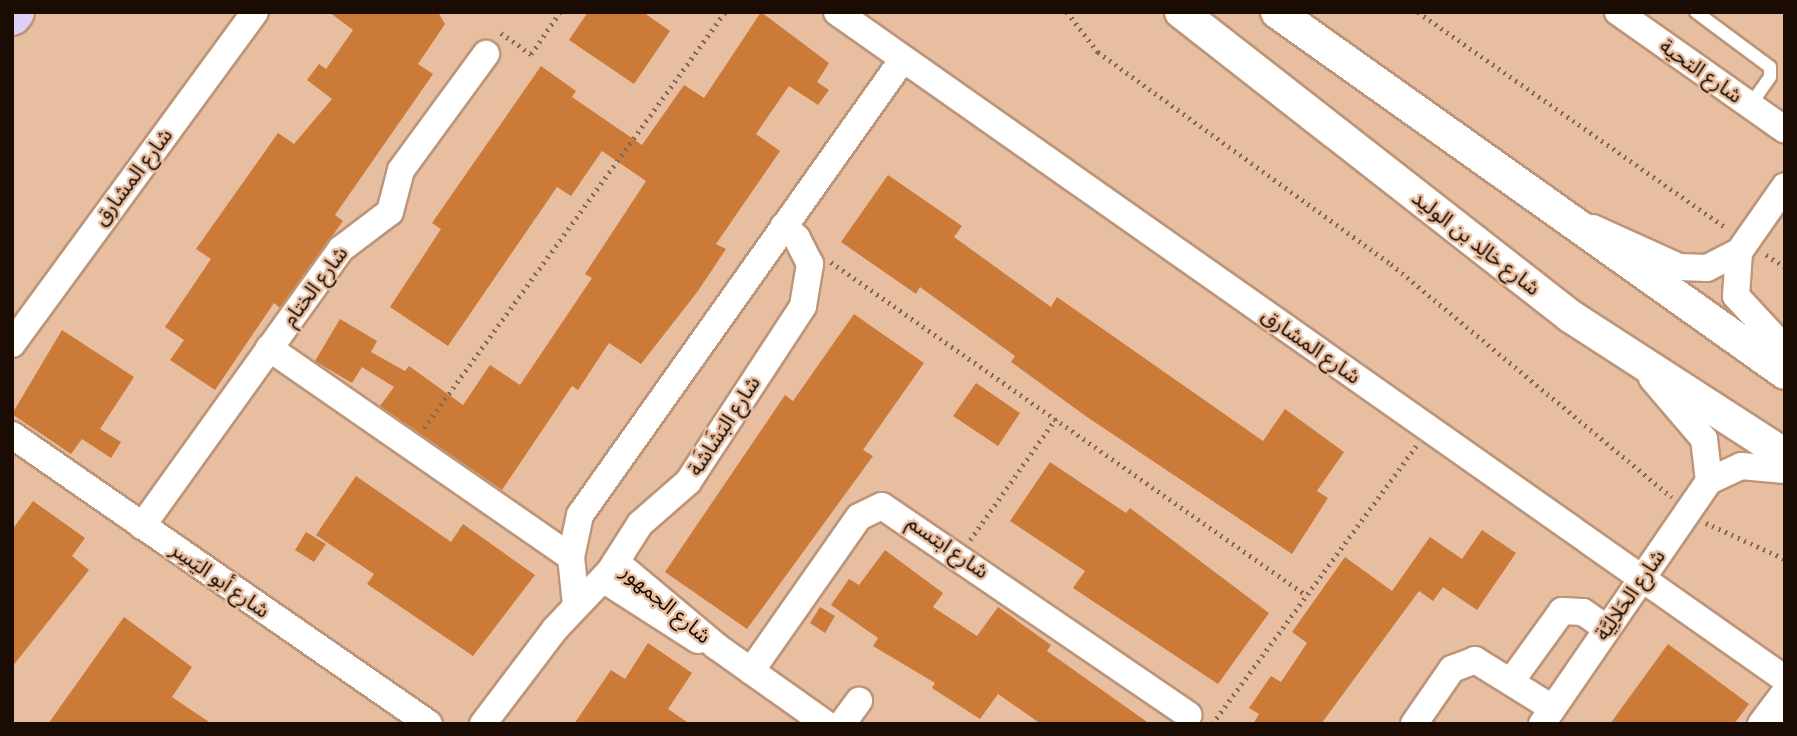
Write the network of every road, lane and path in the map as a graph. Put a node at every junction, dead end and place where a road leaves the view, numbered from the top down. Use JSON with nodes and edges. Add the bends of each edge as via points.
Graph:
{"nodes":[{"id":1,"x":15,"y":12,"type":"edge"},
{"id":2,"x":255,"y":12,"type":"edge"},
{"id":3,"x":560,"y":12,"type":"edge"},
{"id":4,"x":725,"y":12,"type":"edge"},
{"id":5,"x":837,"y":12,"type":"edge"},
{"id":6,"x":1067,"y":12,"type":"edge"},
{"id":7,"x":1181,"y":12,"type":"edge"},
{"id":8,"x":1277,"y":12,"type":"edge"},
{"id":9,"x":1418,"y":12,"type":"edge"},
{"id":10,"x":1618,"y":12,"type":"edge"},
{"id":11,"x":1696,"y":12,"type":"edge"},
{"id":12,"x":12,"y":16,"type":"edge"},
{"id":13,"x":486,"y":54,"type":"joint"},
{"id":14,"x":903,"y":58,"type":"junction"},
{"id":15,"x":1750,"y":106,"type":"junction"},
{"id":16,"x":1785,"y":130,"type":"edge"},
{"id":17,"x":1785,"y":186,"type":"edge"},
{"id":18,"x":782,"y":226,"type":"junction"},
{"id":19,"x":1580,"y":226,"type":"junction"},
{"id":20,"x":1743,"y":247,"type":"junction"},
{"id":21,"x":805,"y":251,"type":"junction"},
{"id":22,"x":1785,"y":268,"type":"edge"},
{"id":23,"x":12,"y":344,"type":"edge"},
{"id":24,"x":269,"y":348,"type":"junction"},
{"id":25,"x":1785,"y":349,"type":"edge"},
{"id":26,"x":1642,"y":367,"type":"junction"},
{"id":27,"x":1785,"y":373,"type":"edge"},
{"id":28,"x":1056,"y":418,"type":"junction"},
{"id":29,"x":1429,"y":429,"type":"junction"},
{"id":30,"x":12,"y":435,"type":"edge"},
{"id":31,"x":410,"y":446,"type":"junction"},
{"id":32,"x":1785,"y":456,"type":"edge"},
{"id":33,"x":1785,"y":470,"type":"edge"},
{"id":34,"x":1709,"y":481,"type":"junction"},
{"id":35,"x":1688,"y":511,"type":"junction"},
{"id":36,"x":142,"y":526,"type":"junction"},
{"id":37,"x":959,"y":555,"type":"junction"},
{"id":38,"x":571,"y":557,"type":"junction"},
{"id":39,"x":1785,"y":559,"type":"edge"},
{"id":40,"x":610,"y":571,"type":"junction"},
{"id":41,"x":1642,"y":579,"type":"junction"},
{"id":42,"x":1306,"y":594,"type":"junction"},
{"id":43,"x":576,"y":605,"type":"junction"},
{"id":44,"x":1607,"y":629,"type":"junction"},
{"id":45,"x":751,"y":671,"type":"junction"},
{"id":46,"x":1785,"y":679,"type":"edge"},
{"id":47,"x":1512,"y":680,"type":"junction"},
{"id":48,"x":859,"y":701,"type":"dead end"},
{"id":49,"x":1547,"y":716,"type":"edge"},
{"id":50,"x":1200,"y":719,"type":"edge"},
{"id":51,"x":429,"y":724,"type":"edge"},
{"id":52,"x":483,"y":724,"type":"edge"},
{"id":53,"x":826,"y":724,"type":"edge"},
{"id":54,"x":842,"y":724,"type":"edge"},
{"id":55,"x":1414,"y":724,"type":"edge"}],
"edges":[{"from":1,"to":12,"type":"main road"},
{"from":2,"to":23,"type":"street","name":"شارع المشارق"},
{"from":3,"to":13,"type":"path","via":[[531,54],[501,33]]},
{"from":4,"to":31,"type":"path"},
{"from":5,"to":14,"type":"street","name":"شارع المشارق"},
{"from":6,"to":35,"type":"path","via":[[1098,52],[1391,264]]},
{"from":7,"to":26,"type":"street","name":"شارع خالِد بن الوليد","via":[[1304,103],[1513,273]]},
{"from":8,"to":19,"type":"street"},
{"from":9,"to":20,"type":"path"},
{"from":10,"to":15,"type":"street","name":"شارع التحية"},
{"from":11,"to":15,"type":"lane","via":[[1770,66]]},
{"from":13,"to":24,"type":"street","name":"شارع الختام","via":[[405,163],[384,220],[345,244]]},
{"from":14,"to":18,"type":"street"},
{"from":14,"to":29,"type":"street","name":"شارع المشارق"},
{"from":15,"to":16,"type":"street","name":"شارع التحية"},
{"from":17,"to":20,"type":"street"},
{"from":18,"to":21,"type":"street"},
{"from":18,"to":38,"type":"street","via":[[580,515]]},
{"from":19,"to":20,"type":"street","via":[[1694,270],[1720,264]]},
{"from":19,"to":27,"type":"street"},
{"from":20,"to":22,"type":"path"},
{"from":20,"to":25,"type":"street","via":[[1736,296]]},
{"from":21,"to":28,"type":"path","via":[[849,272]]},
{"from":21,"to":40,"type":"street","name":"شارع البَشَاشَة","via":[[811,277],[803,306],[688,482],[640,524]]},
{"from":24,"to":31,"type":"street"},
{"from":24,"to":36,"type":"street","name":"شارع الختام"},
{"from":26,"to":32,"type":"street","name":"شارع خالِد بن الوليد"},
{"from":26,"to":34,"type":"street","via":[[1704,439]]},
{"from":28,"to":37,"type":"path"},
{"from":28,"to":42,"type":"path"},
{"from":29,"to":41,"type":"street","name":"شارع المشارق"},
{"from":29,"to":42,"type":"path"},
{"from":30,"to":36,"type":"street","name":"شارع أبو اليَسِر"},
{"from":31,"to":38,"type":"street"},
{"from":33,"to":34,"type":"street","name":"شارع الحَلالِيَّة","via":[[1741,466]]},
{"from":34,"to":35,"type":"street","name":"شارع الحَلالِيَّة"},
{"from":35,"to":39,"type":"path","via":[[1729,536]]},
{"from":35,"to":41,"type":"street","name":"شارع الحَلالِيَّة"},
{"from":36,"to":51,"type":"street","name":"شارع أبو اليَسِر"},
{"from":37,"to":45,"type":"street","name":"شارع ابتسم","via":[[891,508],[865,511]]},
{"from":37,"to":50,"type":"street","name":"شارع ابتسم"},
{"from":38,"to":43,"type":"street"},
{"from":40,"to":43,"type":"street","name":"شارع البَشَاشَة"},
{"from":40,"to":45,"type":"street","name":"شارع الجمهور"},
{"from":41,"to":44,"type":"street","name":"شارع الحَلالِيَّة"},
{"from":41,"to":46,"type":"street","name":"شارع المشارق"},
{"from":42,"to":50,"type":"path"},
{"from":43,"to":52,"type":"street","name":"شارع البَشَاشَة"},
{"from":44,"to":47,"type":"street","via":[[1583,611],[1562,611]]},
{"from":44,"to":49,"type":"street","name":"شارع الحَلالِيَّة"},
{"from":45,"to":53,"type":"street","name":"شارع الجمهور"},
{"from":47,"to":49,"type":"street","name":"شارع الحَلالِيَّة"},
{"from":47,"to":55,"type":"street","name":"شارع الحَلالِيَّة","via":[[1484,662],[1459,664]]},
{"from":48,"to":54,"type":"street"}]}
